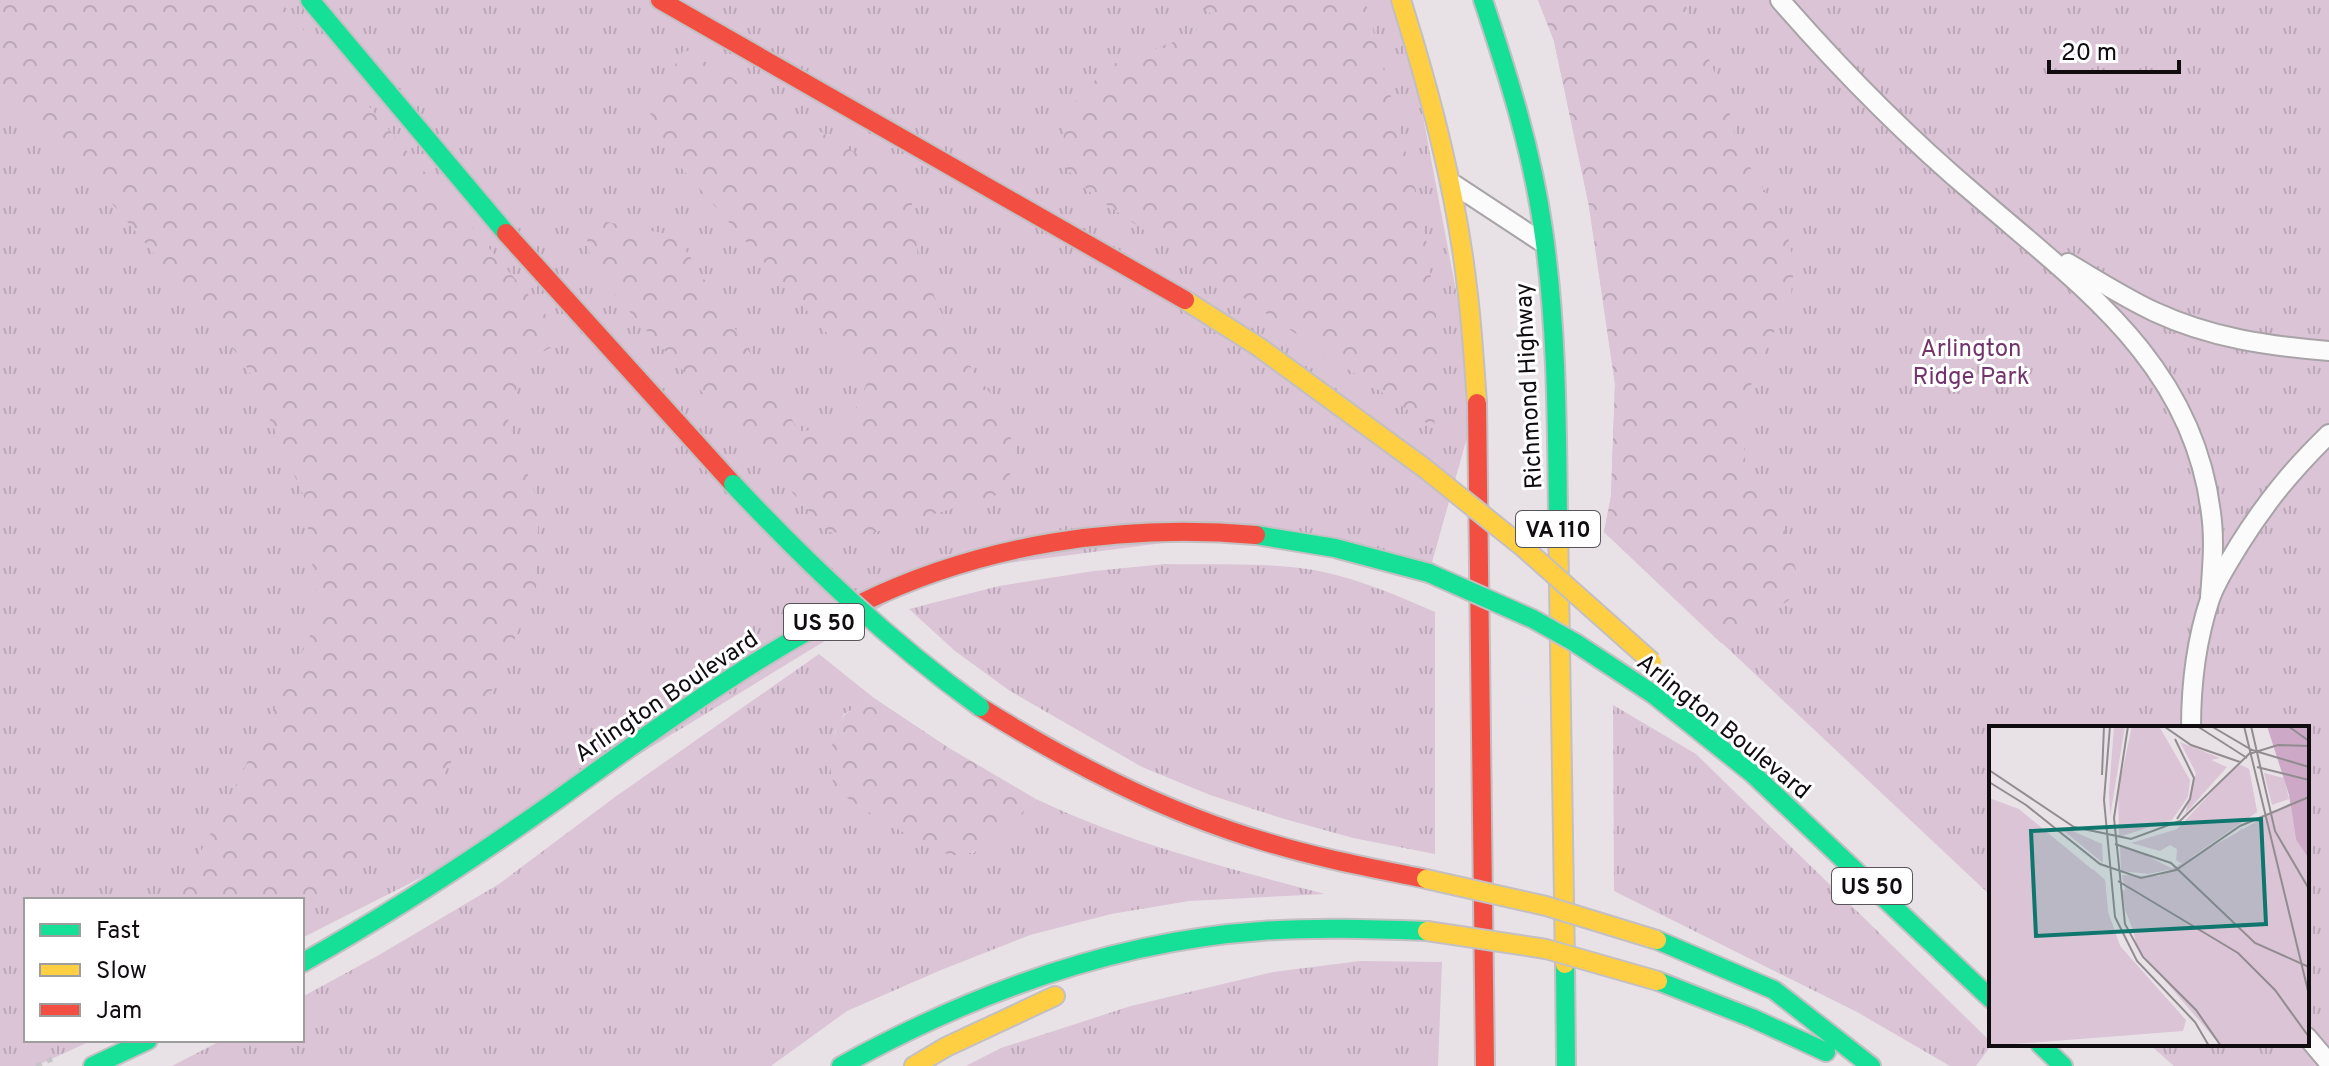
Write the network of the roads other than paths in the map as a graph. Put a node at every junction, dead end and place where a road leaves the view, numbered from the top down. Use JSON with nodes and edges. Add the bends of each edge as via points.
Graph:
{"nodes":[{"id":1,"x":310,"y":0,"type":"edge"},
{"id":2,"x":660,"y":0,"type":"edge"},
{"id":3,"x":1401,"y":0,"type":"edge"},
{"id":4,"x":1483,"y":0,"type":"edge"},
{"id":5,"x":1780,"y":0,"type":"edge"},
{"id":6,"x":1449,"y":181,"type":"junction"},
{"id":7,"x":1544,"y":243,"type":"junction"},
{"id":8,"x":2038,"y":246,"type":"junction"},
{"id":9,"x":2329,"y":351,"type":"edge"},
{"id":10,"x":2329,"y":434,"type":"edge"},
{"id":11,"x":2210,"y":598,"type":"junction"},
{"id":12,"x":2191,"y":726,"type":"edge"},
{"id":13,"x":1753,"y":774,"type":"junction"},
{"id":14,"x":1141,"y":949,"type":"junction"},
{"id":15,"x":304,"y":962,"type":"edge"},
{"id":16,"x":1989,"y":997,"type":"edge"},
{"id":17,"x":2309,"y":1039,"type":"edge"},
{"id":18,"x":144,"y":1042,"type":"edge"},
{"id":19,"x":2042,"y":1046,"type":"edge"},
{"id":20,"x":2329,"y":1063,"type":"edge"},
{"id":21,"x":93,"y":1066,"type":"edge"},
{"id":22,"x":841,"y":1066,"type":"edge"},
{"id":23,"x":914,"y":1066,"type":"edge"},
{"id":24,"x":1485,"y":1066,"type":"edge"},
{"id":25,"x":1566,"y":1066,"type":"edge"},
{"id":26,"x":1858,"y":1066,"type":"edge"},
{"id":27,"x":1871,"y":1066,"type":"edge"},
{"id":28,"x":2063,"y":1066,"type":"edge"}],
"edges":[{"from":1,"to":27,"type":"highway","bridge":true,"via":[[514,243],[733,484],[878,630],[980,707],[1085,769],[1185,814],[1305,853],[1546,906],[1657,940],[1774,990]]},
{"from":2,"to":13,"type":"highway","bridge":true,"via":[[1168,289],[1259,347],[1524,548],[1662,673]]},
{"from":3,"to":6,"type":"highway"},
{"from":4,"to":7,"type":"highway","name":"Richmond Highway","number":"VA 110","via":[[1528,152]]},
{"from":5,"to":8,"type":"lane","via":[[1893,119]]},
{"from":6,"to":7,"type":"lane"},
{"from":6,"to":24,"type":"highway","via":[[1467,285],[1477,402]]},
{"from":7,"to":25,"type":"highway","name":"Richmond Highway","number":"VA 110","via":[[1557,441]]},
{"from":8,"to":9,"type":"lane","via":[[2150,310],[2198,329],[2244,342]]},
{"from":8,"to":11,"type":"lane","via":[[2127,334],[2178,404],[2202,468],[2211,512]]},
{"from":10,"to":11,"type":"lane","via":[[2266,502]]},
{"from":11,"to":12,"type":"lane","via":[[2194,662]]},
{"from":13,"to":15,"type":"highway","name":"Arlington Boulevard","number":"US 50","bridge":true,"via":[[1653,694],[1574,642],[1429,573],[1357,552],[1240,533],[1125,534],[1063,541],[938,572],[879,594],[803,633],[730,677],[447,876]]},
{"from":13,"to":16,"type":"highway","name":"Arlington Boulevard","number":"US 50"},
{"from":14,"to":22,"type":"highway","via":[[989,994]]},
{"from":14,"to":23,"type":"highway"},
{"from":14,"to":26,"type":"highway","bridge":true,"via":[[1322,928],[1427,931],[1546,949],[1658,981]]},
{"from":17,"to":20,"type":"lane"},
{"from":18,"to":21,"type":"highway"},
{"from":19,"to":28,"type":"highway"}]}
